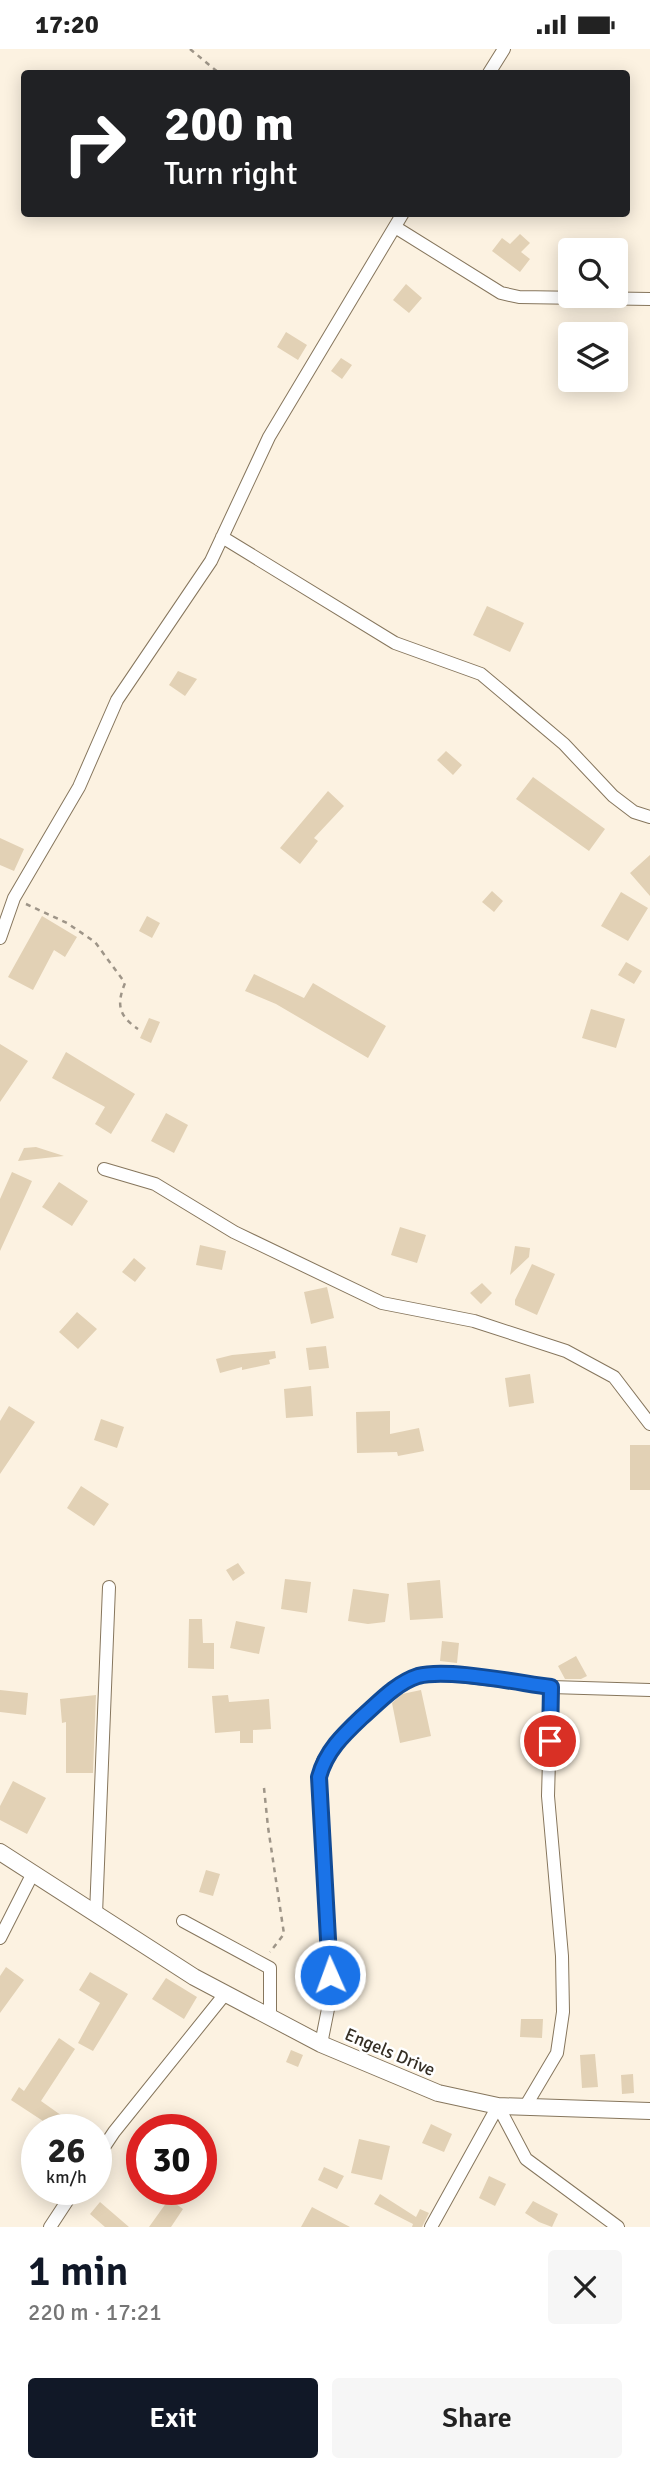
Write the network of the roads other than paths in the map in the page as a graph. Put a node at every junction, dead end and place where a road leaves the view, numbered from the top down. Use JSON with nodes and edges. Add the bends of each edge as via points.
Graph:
{"nodes":[{"id":1,"x":504,"y":49,"type":"edge"},
{"id":2,"x":491,"y":70,"type":"edge"},
{"id":3,"x":401,"y":217,"type":"edge"},
{"id":4,"x":395,"y":227,"type":"junction"},
{"id":5,"x":650,"y":299,"type":"edge"},
{"id":6,"x":222,"y":537,"type":"junction"},
{"id":7,"x":650,"y":817,"type":"edge"},
{"id":8,"x":0,"y":938,"type":"edge"},
{"id":9,"x":104,"y":1169,"type":"dead end"},
{"id":10,"x":650,"y":1424,"type":"edge"},
{"id":11,"x":109,"y":1587,"type":"dead end"},
{"id":12,"x":551,"y":1687,"type":"junction"},
{"id":13,"x":650,"y":1691,"type":"edge"},
{"id":14,"x":0,"y":1852,"type":"edge"},
{"id":15,"x":33,"y":1873,"type":"junction"},
{"id":16,"x":96,"y":1914,"type":"junction"},
{"id":17,"x":183,"y":1921,"type":"dead end"},
{"id":18,"x":0,"y":1938,"type":"edge"},
{"id":19,"x":225,"y":1994,"type":"junction"},
{"id":20,"x":270,"y":2018,"type":"junction"},
{"id":21,"x":321,"y":2044,"type":"junction"},
{"id":22,"x":498,"y":2106,"type":"junction"},
{"id":23,"x":525,"y":2107,"type":"junction"},
{"id":24,"x":650,"y":2111,"type":"edge"},
{"id":25,"x":112,"y":2135,"type":"edge"},
{"id":26,"x":64,"y":2205,"type":"edge"},
{"id":27,"x":50,"y":2227,"type":"edge"},
{"id":28,"x":431,"y":2227,"type":"edge"},
{"id":29,"x":618,"y":2227,"type":"edge"}],
"edges":[{"from":1,"to":2,"type":"street"},
{"from":3,"to":4,"type":"street"},
{"from":4,"to":5,"type":"street","via":[[502,293]]},
{"from":4,"to":6,"type":"street","via":[[269,437]]},
{"from":6,"to":7,"type":"street","via":[[395,643],[481,674],[564,744],[613,796],[634,812]]},
{"from":6,"to":8,"type":"street","via":[[211,561],[117,701],[79,787],[14,898]]},
{"from":9,"to":10,"type":"street","via":[[155,1184],[234,1232],[382,1303],[474,1321],[566,1351],[614,1377]]},
{"from":11,"to":16,"type":"street"},
{"from":12,"to":13,"type":"street"},
{"from":12,"to":21,"type":"street","via":[[444,1674],[418,1676],[369,1711],[323,1761],[319,1777],[330,1999]]},
{"from":12,"to":23,"type":"street","via":[[548,1796],[563,2012],[557,2053]]},
{"from":14,"to":15,"type":"street","name":"Engels Drive"},
{"from":15,"to":16,"type":"street","name":"Engels Drive"},
{"from":15,"to":18,"type":"street"},
{"from":16,"to":19,"type":"street","name":"Engels Drive"},
{"from":17,"to":20,"type":"street","via":[[270,1968]]},
{"from":19,"to":20,"type":"street","name":"Engels Drive"},
{"from":19,"to":25,"type":"street"},
{"from":20,"to":21,"type":"street","name":"Engels Drive"},
{"from":21,"to":22,"type":"street","name":"Engels Drive","via":[[438,2093]]},
{"from":22,"to":23,"type":"street","name":"Engels Drive"},
{"from":22,"to":28,"type":"street"},
{"from":22,"to":29,"type":"street","via":[[526,2159]]},
{"from":23,"to":24,"type":"street","name":"Engels Drive"},
{"from":26,"to":27,"type":"street"}]}
